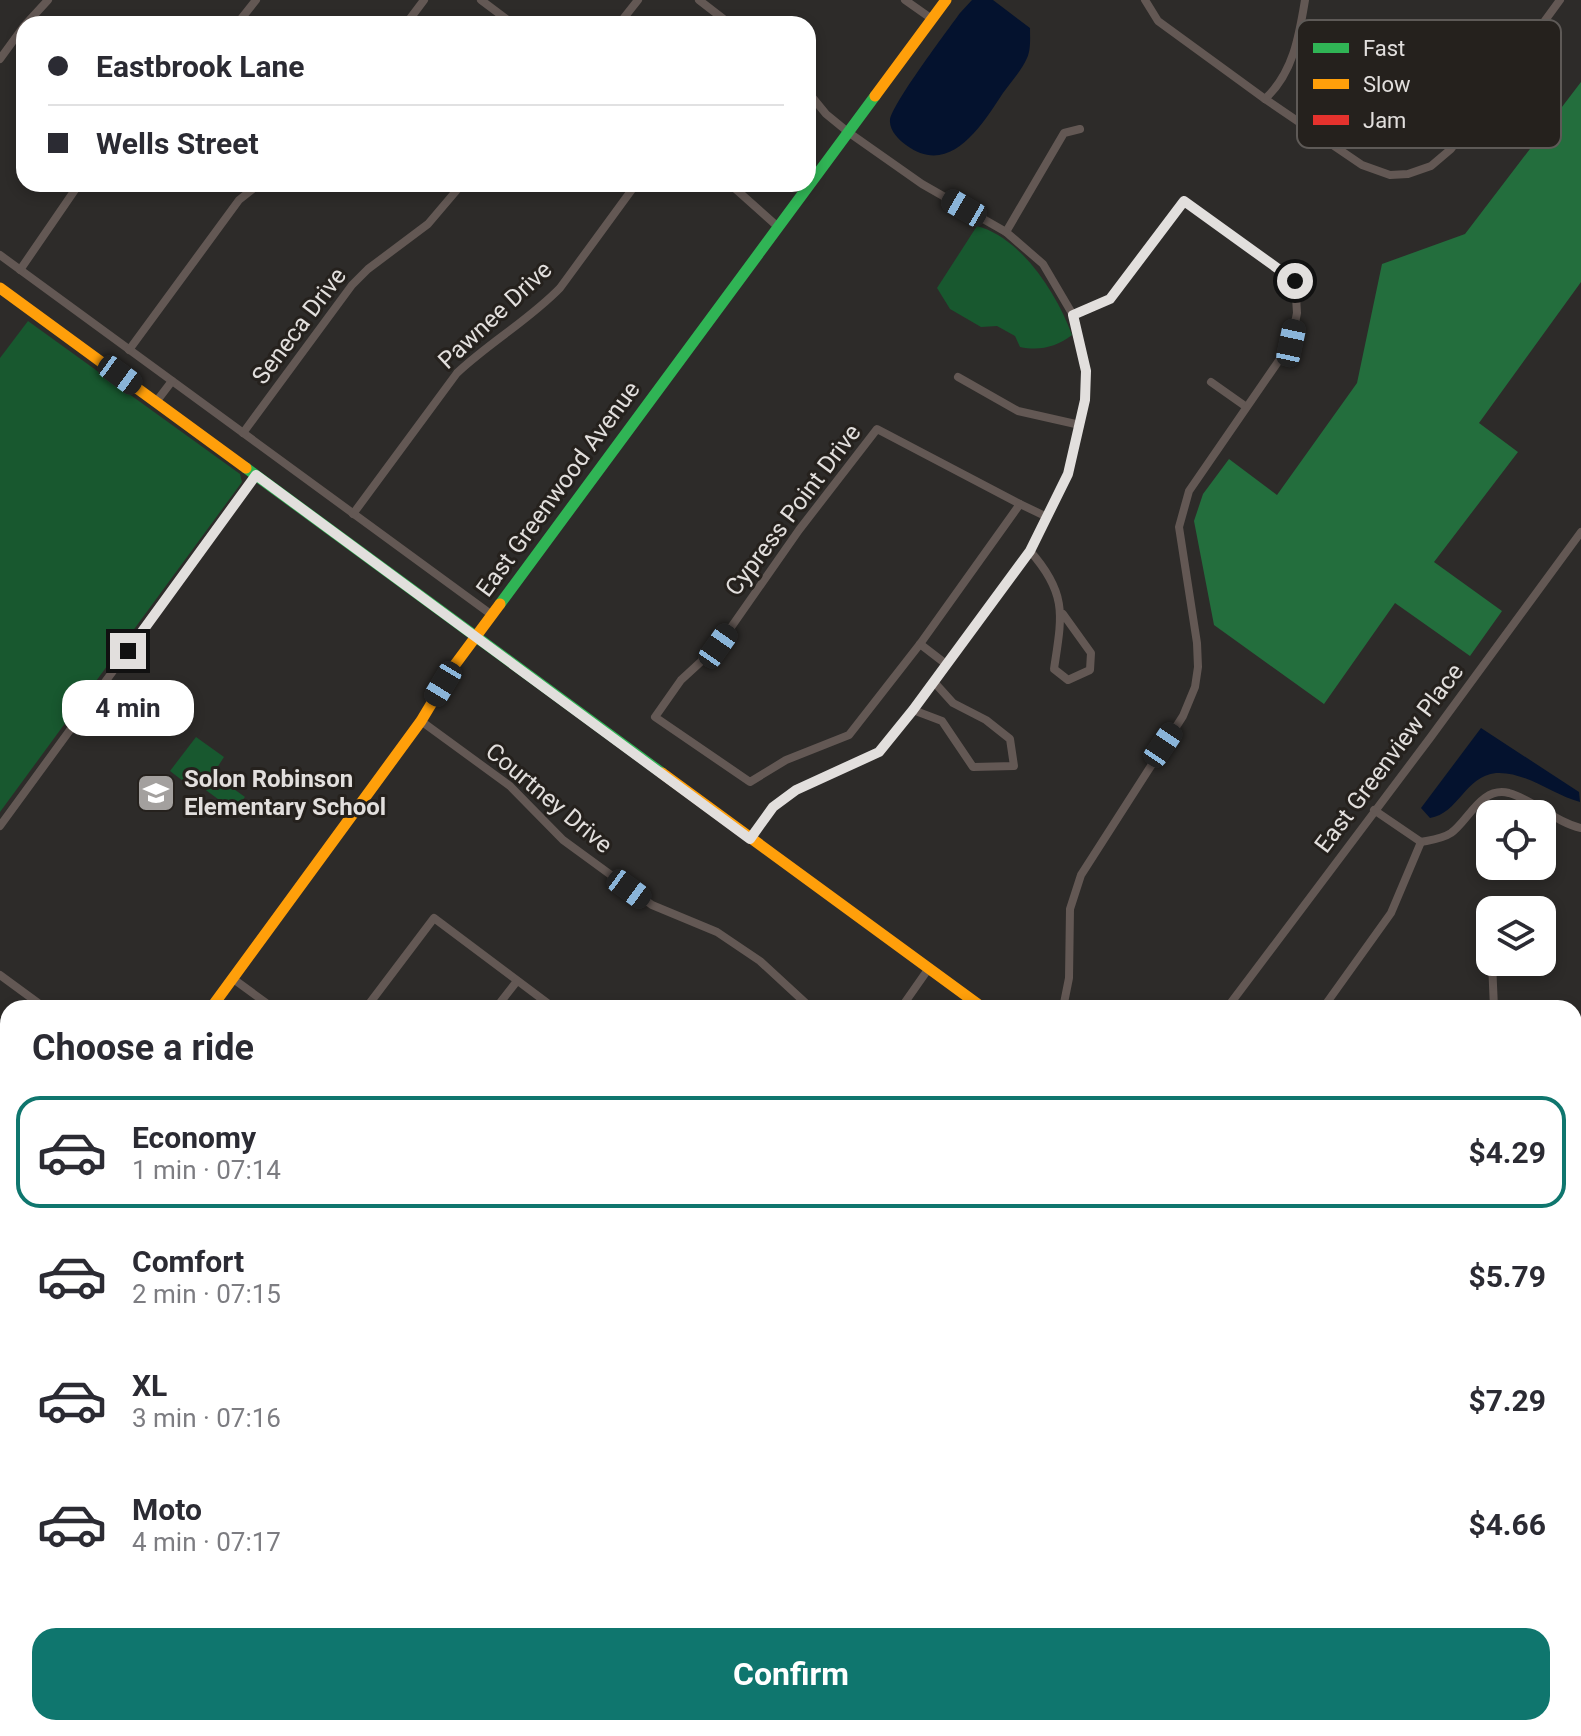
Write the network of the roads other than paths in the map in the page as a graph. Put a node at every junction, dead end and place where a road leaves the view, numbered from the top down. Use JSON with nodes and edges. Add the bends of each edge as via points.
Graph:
{"nodes":[{"id":1,"x":48,"y":0,"type":"edge"},
{"id":2,"x":256,"y":0,"type":"edge"},
{"id":3,"x":481,"y":0,"type":"edge"},
{"id":4,"x":638,"y":0,"type":"edge"},
{"id":5,"x":699,"y":0,"type":"edge"},
{"id":6,"x":905,"y":0,"type":"edge"},
{"id":7,"x":946,"y":0,"type":"edge"},
{"id":8,"x":1145,"y":0,"type":"edge"},
{"id":9,"x":1305,"y":0,"type":"edge"},
{"id":10,"x":1560,"y":0,"type":"edge"},
{"id":11,"x":33,"y":16,"type":"edge"},
{"id":12,"x":243,"y":16,"type":"edge"},
{"id":13,"x":502,"y":16,"type":"edge"},
{"id":14,"x":625,"y":16,"type":"edge"},
{"id":15,"x":720,"y":16,"type":"edge"},
{"id":16,"x":932,"y":19,"type":"junction"},
{"id":17,"x":1302,"y":20,"type":"edge"},
{"id":18,"x":1545,"y":20,"type":"edge"},
{"id":19,"x":16,"y":37,"type":"edge"},
{"id":20,"x":1297,"y":43,"type":"edge"},
{"id":21,"x":0,"y":59,"type":"edge"},
{"id":22,"x":1265,"y":99,"type":"junction"},
{"id":23,"x":816,"y":102,"type":"edge"},
{"id":24,"x":1297,"y":121,"type":"edge"},
{"id":25,"x":1080,"y":129,"type":"dead end"},
{"id":26,"x":848,"y":132,"type":"junction"},
{"id":27,"x":1337,"y":148,"type":"edge"},
{"id":28,"x":1452,"y":148,"type":"edge"},
{"id":29,"x":816,"y":174,"type":"edge"},
{"id":30,"x":74,"y":192,"type":"edge"},
{"id":31,"x":249,"y":192,"type":"edge"},
{"id":32,"x":455,"y":192,"type":"edge"},
{"id":33,"x":630,"y":192,"type":"edge"},
{"id":34,"x":739,"y":192,"type":"edge"},
{"id":35,"x":803,"y":192,"type":"edge"},
{"id":36,"x":777,"y":226,"type":"junction"},
{"id":37,"x":1006,"y":232,"type":"junction"},
{"id":38,"x":0,"y":255,"type":"edge"},
{"id":39,"x":20,"y":270,"type":"junction"},
{"id":40,"x":0,"y":288,"type":"edge"},
{"id":41,"x":1073,"y":315,"type":"junction"},
{"id":42,"x":129,"y":350,"type":"junction"},
{"id":43,"x":958,"y":377,"type":"dead end"},
{"id":44,"x":172,"y":381,"type":"junction"},
{"id":45,"x":1211,"y":382,"type":"dead end"},
{"id":46,"x":156,"y":402,"type":"junction"},
{"id":47,"x":1245,"y":406,"type":"junction"},
{"id":48,"x":1080,"y":425,"type":"junction"},
{"id":49,"x":243,"y":433,"type":"junction"},
{"id":50,"x":256,"y":475,"type":"junction"},
{"id":51,"x":1020,"y":504,"type":"junction"},
{"id":52,"x":353,"y":514,"type":"junction"},
{"id":53,"x":1047,"y":517,"type":"junction"},
{"id":54,"x":1581,"y":532,"type":"edge"},
{"id":55,"x":1030,"y":551,"type":"junction"},
{"id":56,"x":1063,"y":614,"type":"junction"},
{"id":57,"x":492,"y":615,"type":"junction"},
{"id":58,"x":477,"y":637,"type":"junction"},
{"id":59,"x":920,"y":644,"type":"junction"},
{"id":60,"x":946,"y":664,"type":"junction"},
{"id":61,"x":934,"y":682,"type":"junction"},
{"id":62,"x":913,"y":710,"type":"junction"},
{"id":63,"x":421,"y":721,"type":"junction"},
{"id":64,"x":1374,"y":810,"type":"junction"},
{"id":65,"x":0,"y":826,"type":"edge"},
{"id":66,"x":1581,"y":828,"type":"edge"},
{"id":67,"x":750,"y":839,"type":"junction"},
{"id":68,"x":1421,"y":842,"type":"junction"},
{"id":69,"x":929,"y":968,"type":"junction"},
{"id":70,"x":0,"y":975,"type":"edge"},
{"id":71,"x":1493,"y":976,"type":"edge"},
{"id":72,"x":232,"y":978,"type":"junction"},
{"id":73,"x":517,"y":981,"type":"junction"},
{"id":74,"x":33,"y":1000,"type":"edge"},
{"id":75,"x":217,"y":1000,"type":"edge"},
{"id":76,"x":262,"y":1000,"type":"edge"},
{"id":77,"x":372,"y":1000,"type":"edge"},
{"id":78,"x":502,"y":1000,"type":"edge"},
{"id":79,"x":543,"y":1000,"type":"edge"},
{"id":80,"x":802,"y":1000,"type":"edge"},
{"id":81,"x":907,"y":1000,"type":"edge"},
{"id":82,"x":972,"y":1000,"type":"edge"},
{"id":83,"x":1065,"y":1000,"type":"edge"},
{"id":84,"x":1233,"y":1000,"type":"edge"},
{"id":85,"x":1329,"y":1000,"type":"edge"},
{"id":86,"x":1494,"y":1000,"type":"edge"}],
"edges":[{"from":1,"to":11,"type":"street"},
{"from":2,"to":12,"type":"street"},
{"from":3,"to":13,"type":"street"},
{"from":4,"to":14,"type":"street"},
{"from":5,"to":15,"type":"street"},
{"from":6,"to":16,"type":"street"},
{"from":7,"to":16,"type":"street","name":"East Greenwood Avenue"},
{"from":8,"to":22,"type":"street","via":[[1158,21]]},
{"from":9,"to":17,"type":"street"},
{"from":10,"to":18,"type":"street"},
{"from":16,"to":26,"type":"street","name":"East Greenwood Avenue"},
{"from":19,"to":21,"type":"street"},
{"from":20,"to":22,"type":"street","via":[[1280,85]]},
{"from":22,"to":24,"type":"street"},
{"from":23,"to":26,"type":"street"},
{"from":25,"to":37,"type":"street","via":[[1064,133]]},
{"from":26,"to":29,"type":"street","name":"East Greenwood Avenue"},
{"from":26,"to":37,"type":"street","via":[[922,184]]},
{"from":27,"to":28,"type":"street","via":[[1390,175],[1431,166]]},
{"from":30,"to":39,"type":"street"},
{"from":31,"to":42,"type":"street"},
{"from":32,"to":49,"type":"street","name":"Seneca Drive","via":[[428,224],[352,285]]},
{"from":33,"to":52,"type":"street","name":"Pawnee Drive","via":[[560,288],[457,373]]},
{"from":34,"to":36,"type":"street"},
{"from":35,"to":36,"type":"street","name":"East Greenwood Avenue"},
{"from":36,"to":57,"type":"street","name":"East Greenwood Avenue"},
{"from":37,"to":41,"type":"street","via":[[1043,264]]},
{"from":38,"to":39,"type":"street"},
{"from":39,"to":42,"type":"street"},
{"from":40,"to":46,"type":"street"},
{"from":41,"to":47,"type":"street","via":[[1110,299],[1184,201],[1295,281],[1297,313],[1291,343]]},
{"from":41,"to":48,"type":"street","via":[[1086,371]]},
{"from":42,"to":44,"type":"street"},
{"from":43,"to":48,"type":"street","via":[[1018,411]]},
{"from":44,"to":46,"type":"street"},
{"from":44,"to":49,"type":"street"},
{"from":45,"to":47,"type":"street"},
{"from":46,"to":50,"type":"street"},
{"from":47,"to":83,"type":"street","via":[[1189,491],[1179,527],[1197,643],[1195,687],[1183,716],[1081,875],[1070,909]]},
{"from":48,"to":53,"type":"street","via":[[1068,474]]},
{"from":49,"to":52,"type":"street"},
{"from":50,"to":58,"type":"street"},
{"from":50,"to":65,"type":"street"},
{"from":51,"to":53,"type":"street"},
{"from":51,"to":59,"type":"street","name":"Cypress Point Drive"},
{"from":51,"to":59,"type":"street","name":"Cypress Point Drive","via":[[877,429],[718,646],[681,680],[655,717],[750,782],[786,760],[849,735]]},
{"from":52,"to":57,"type":"street"},
{"from":53,"to":55,"type":"street"},
{"from":54,"to":64,"type":"street","name":"East Greenview Place"},
{"from":55,"to":56,"type":"street","via":[[1049,572]]},
{"from":55,"to":60,"type":"street"},
{"from":56,"to":56,"type":"street","via":[[1091,653],[1090,670],[1068,680],[1054,669]]},
{"from":57,"to":58,"type":"street","name":"East Greenwood Avenue"},
{"from":58,"to":63,"type":"street","name":"East Greenwood Avenue"},
{"from":58,"to":67,"type":"street"},
{"from":59,"to":60,"type":"street"},
{"from":60,"to":61,"type":"street"},
{"from":61,"to":62,"type":"street"},
{"from":61,"to":62,"type":"street","via":[[953,703],[1010,739],[1014,766],[973,767],[942,721]]},
{"from":62,"to":67,"type":"street","via":[[879,752],[796,790],[773,807]]},
{"from":63,"to":72,"type":"street","name":"East Greenwood Avenue"},
{"from":63,"to":80,"type":"street","name":"Courtney Drive","via":[[510,786],[563,840],[639,896],[717,932],[760,961]]},
{"from":64,"to":68,"type":"street"},
{"from":64,"to":84,"type":"street","name":"East Greenview Place"},
{"from":66,"to":68,"type":"street","via":[[1516,796],[1498,793],[1483,799],[1449,834]]},
{"from":67,"to":69,"type":"street"},
{"from":68,"to":85,"type":"street","via":[[1391,913]]},
{"from":69,"to":81,"type":"street"},
{"from":69,"to":82,"type":"street"},
{"from":70,"to":74,"type":"street"},
{"from":71,"to":86,"type":"street"},
{"from":72,"to":75,"type":"street","name":"East Greenwood Avenue"},
{"from":72,"to":76,"type":"street"},
{"from":73,"to":77,"type":"street","via":[[434,918]]},
{"from":73,"to":78,"type":"street"},
{"from":73,"to":79,"type":"street"}]}
